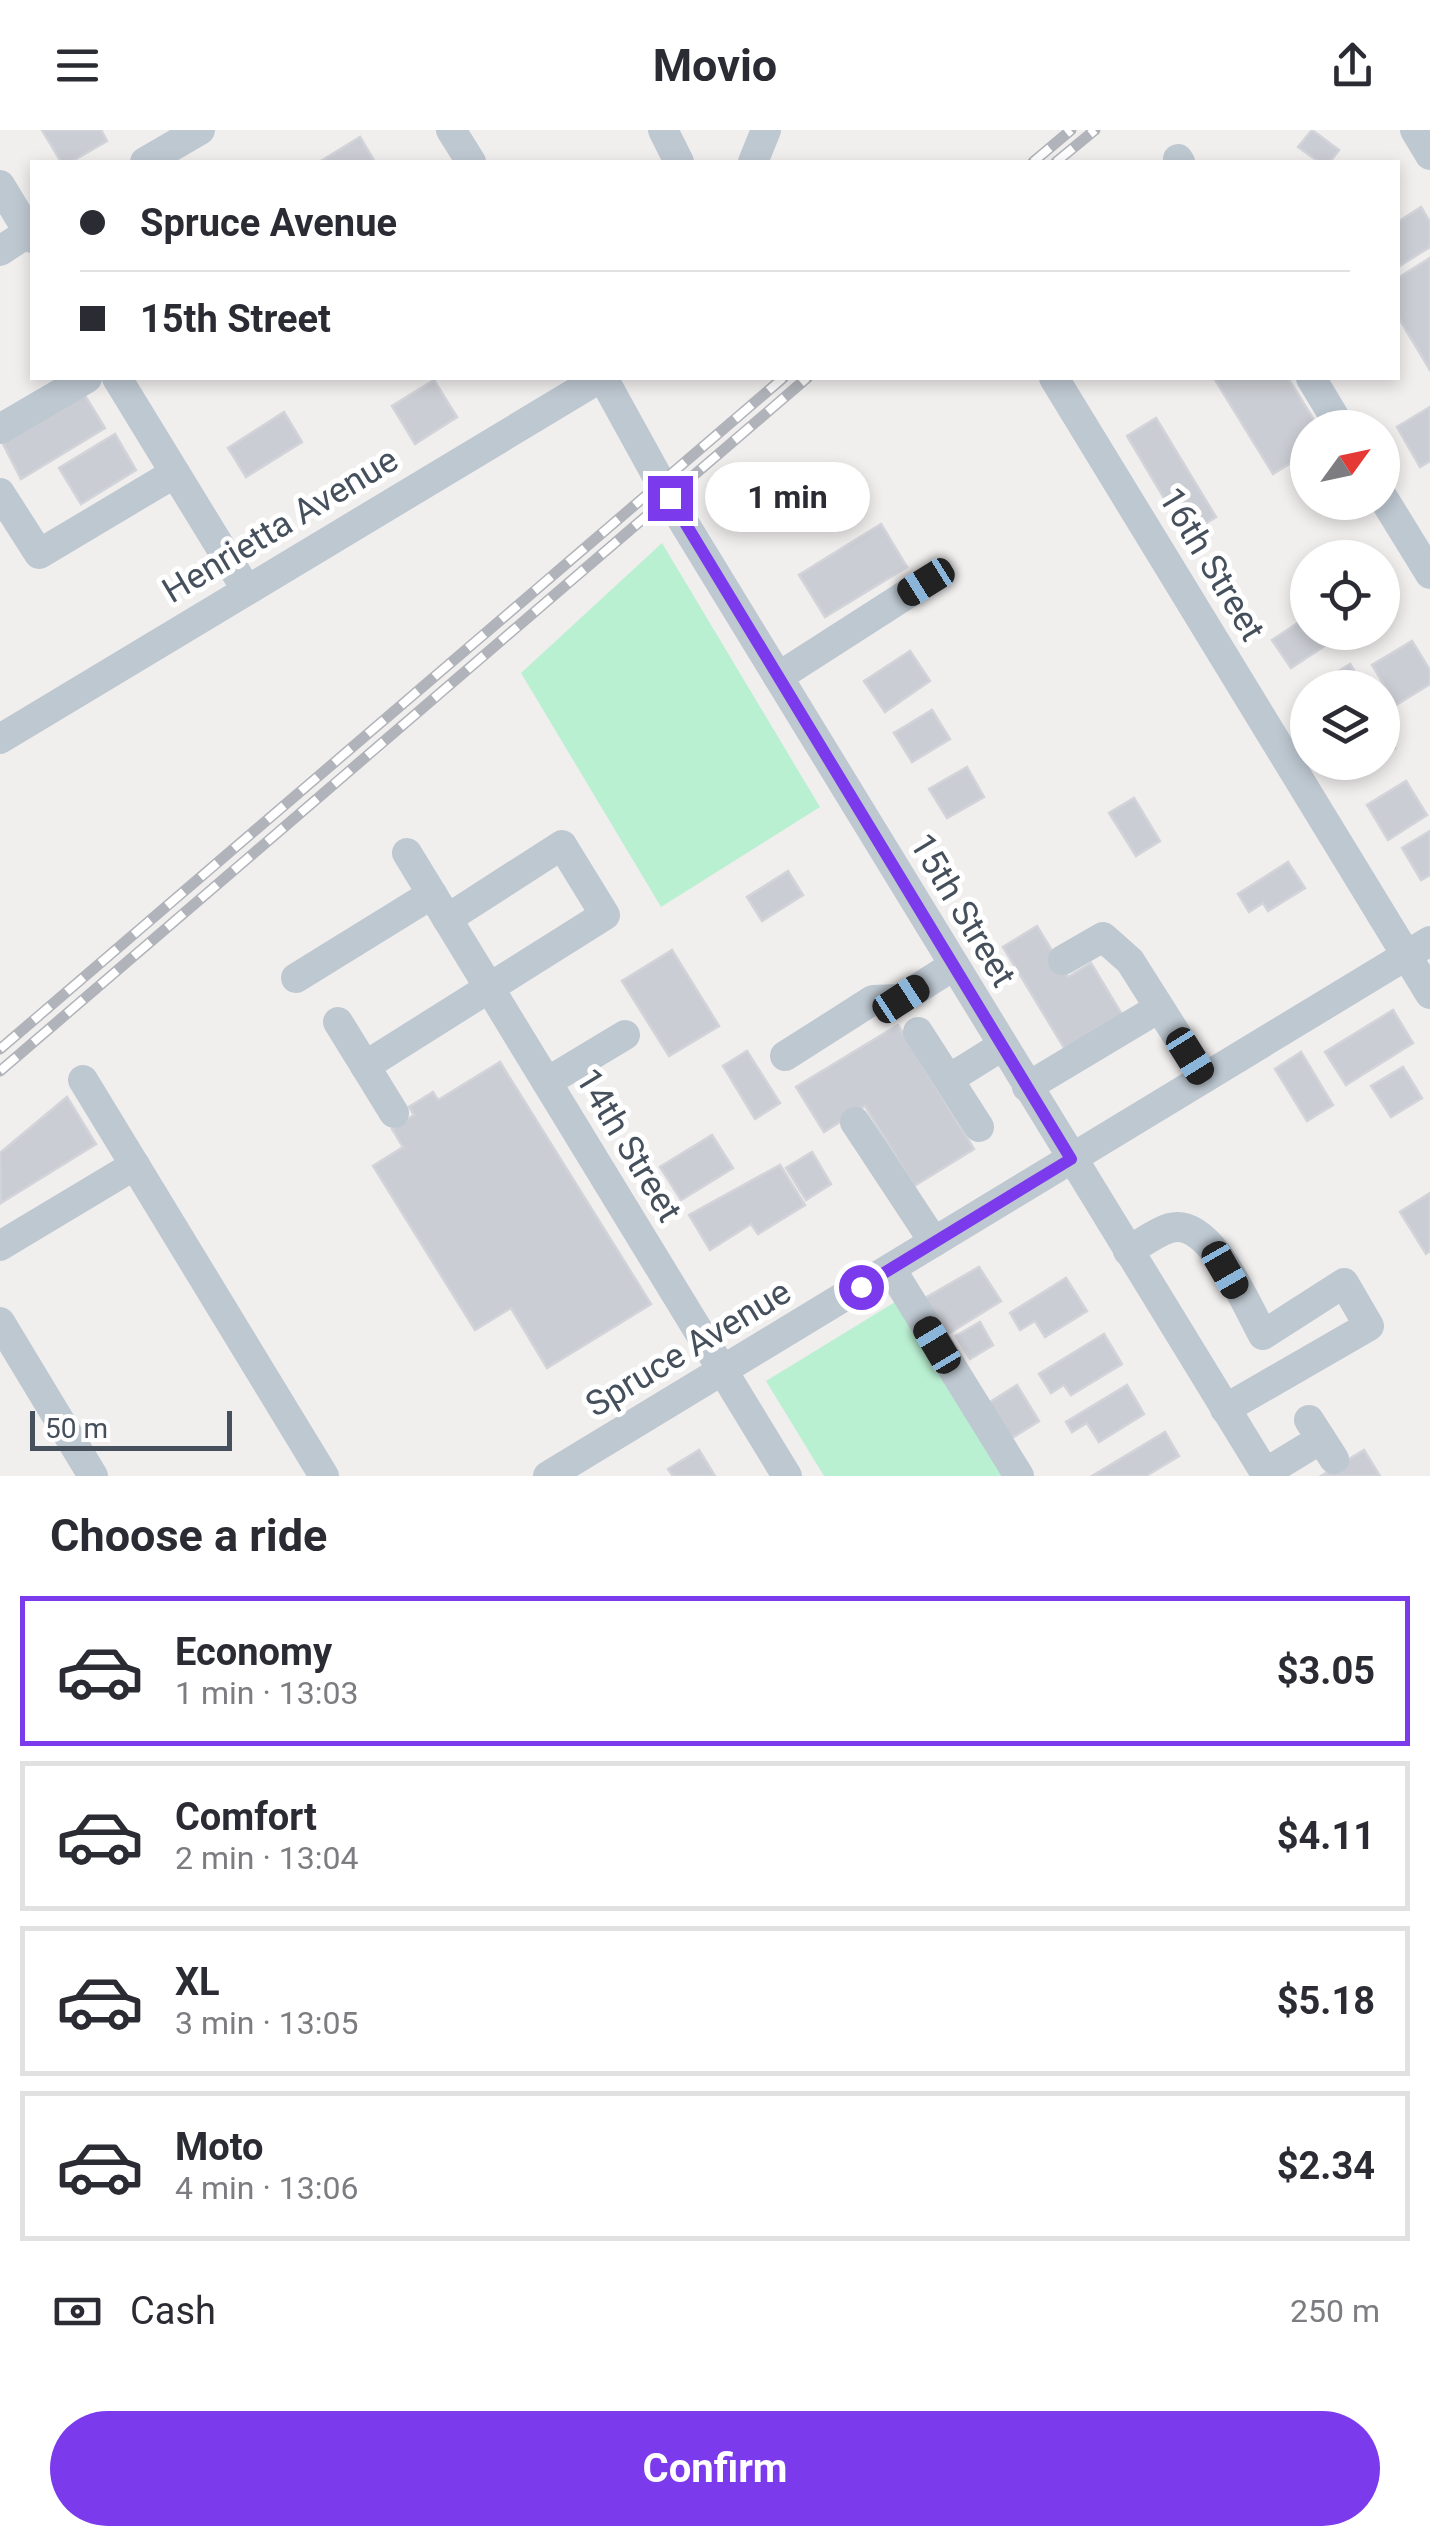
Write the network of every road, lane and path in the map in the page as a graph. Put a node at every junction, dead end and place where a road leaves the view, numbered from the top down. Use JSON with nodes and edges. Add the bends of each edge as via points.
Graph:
{"nodes":[{"id":1,"x":200,"y":130,"type":"edge"},
{"id":2,"x":451,"y":130,"type":"edge"},
{"id":3,"x":663,"y":130,"type":"edge"},
{"id":4,"x":766,"y":130,"type":"edge"},
{"id":5,"x":1415,"y":130,"type":"edge"},
{"id":6,"x":1430,"y":155,"type":"edge"},
{"id":7,"x":149,"y":160,"type":"edge"},
{"id":8,"x":470,"y":160,"type":"edge"},
{"id":9,"x":678,"y":160,"type":"edge"},
{"id":10,"x":754,"y":160,"type":"edge"},
{"id":11,"x":0,"y":185,"type":"edge"},
{"id":12,"x":30,"y":232,"type":"edge"},
{"id":13,"x":30,"y":235,"type":"edge"},
{"id":14,"x":0,"y":250,"type":"edge"},
{"id":15,"x":84,"y":380,"type":"edge"},
{"id":16,"x":118,"y":380,"type":"edge"},
{"id":17,"x":598,"y":380,"type":"edge"},
{"id":18,"x":602,"y":380,"type":"edge"},
{"id":19,"x":1055,"y":380,"type":"edge"},
{"id":20,"x":1312,"y":380,"type":"edge"},
{"id":21,"x":1330,"y":410,"type":"edge"},
{"id":22,"x":0,"y":429,"type":"edge"},
{"id":23,"x":175,"y":472,"type":"junction"},
{"id":24,"x":0,"y":493,"type":"edge"},
{"id":25,"x":1397,"y":520,"type":"edge"},
{"id":26,"x":1430,"y":574,"type":"edge"},
{"id":27,"x":926,"y":582,"type":"dead end"},
{"id":28,"x":246,"y":589,"type":"junction"},
{"id":29,"x":778,"y":678,"type":"junction"},
{"id":30,"x":0,"y":739,"type":"edge"},
{"id":31,"x":408,"y":853,"type":"dead end"},
{"id":32,"x":440,"y":906,"type":"junction"},
{"id":33,"x":1418,"y":948,"type":"edge"},
{"id":34,"x":1063,"y":960,"type":"dead end"},
{"id":35,"x":953,"y":966,"type":"junction"},
{"id":36,"x":296,"y":978,"type":"dead end"},
{"id":37,"x":490,"y":989,"type":"junction"},
{"id":38,"x":1430,"y":994,"type":"edge"},
{"id":39,"x":1159,"y":1008,"type":"junction"},
{"id":40,"x":338,"y":1022,"type":"dead end"},
{"id":41,"x":918,"y":1032,"type":"dead end"},
{"id":42,"x":625,"y":1035,"type":"dead end"},
{"id":43,"x":1002,"y":1046,"type":"junction"},
{"id":44,"x":785,"y":1056,"type":"dead end"},
{"id":45,"x":365,"y":1066,"type":"junction"},
{"id":46,"x":1204,"y":1078,"type":"junction"},
{"id":47,"x":82,"y":1080,"type":"dead end"},
{"id":48,"x":948,"y":1080,"type":"junction"},
{"id":49,"x":547,"y":1082,"type":"junction"},
{"id":50,"x":1027,"y":1086,"type":"junction"},
{"id":51,"x":394,"y":1113,"type":"dead end"},
{"id":52,"x":855,"y":1122,"type":"dead end"},
{"id":53,"x":979,"y":1128,"type":"dead end"},
{"id":54,"x":1071,"y":1159,"type":"junction"},
{"id":55,"x":135,"y":1165,"type":"junction"},
{"id":56,"x":3,"y":1237,"type":"edge"},
{"id":57,"x":934,"y":1242,"type":"junction"},
{"id":58,"x":1128,"y":1251,"type":"junction"},
{"id":59,"x":892,"y":1269,"type":"junction"},
{"id":60,"x":0,"y":1322,"type":"edge"},
{"id":61,"x":723,"y":1371,"type":"junction"},
{"id":62,"x":1226,"y":1409,"type":"junction"},
{"id":63,"x":1321,"y":1440,"type":"dead end"},
{"id":64,"x":319,"y":1474,"type":"edge"},
{"id":65,"x":1266,"y":1474,"type":"edge"},
{"id":66,"x":93,"y":1476,"type":"edge"},
{"id":67,"x":548,"y":1476,"type":"edge"},
{"id":68,"x":787,"y":1476,"type":"edge"},
{"id":69,"x":1019,"y":1476,"type":"edge"}],
"edges":[{"from":1,"to":7,"type":"street"},
{"from":2,"to":8,"type":"street"},
{"from":3,"to":9,"type":"street"},
{"from":4,"to":10,"type":"street"},
{"from":5,"to":6,"type":"street"},
{"from":11,"to":12,"type":"street"},
{"from":13,"to":14,"type":"street"},
{"from":15,"to":22,"type":"street"},
{"from":16,"to":23,"type":"street"},
{"from":17,"to":28,"type":"street","name":"Henrietta Avenue"},
{"from":18,"to":29,"type":"street","name":"15th Street"},
{"from":19,"to":33,"type":"street","name":"16th Street"},
{"from":20,"to":21,"type":"street"},
{"from":23,"to":24,"type":"street","via":[[39,554]]},
{"from":23,"to":28,"type":"street"},
{"from":25,"to":26,"type":"street"},
{"from":27,"to":29,"type":"street"},
{"from":28,"to":30,"type":"street","name":"Henrietta Avenue"},
{"from":29,"to":35,"type":"street","name":"15th Street"},
{"from":31,"to":32,"type":"street","name":"14th Street"},
{"from":32,"to":36,"type":"street"},
{"from":32,"to":37,"type":"street","name":"14th Street"},
{"from":32,"to":37,"type":"street","via":[[562,844],[605,914]]},
{"from":33,"to":38,"type":"street","name":"16th Street"},
{"from":33,"to":46,"type":"street","name":"Spruce Avenue"},
{"from":34,"to":39,"type":"street","via":[[1103,937],[1130,961]]},
{"from":35,"to":43,"type":"street","name":"15th Street"},
{"from":35,"to":44,"type":"street","via":[[901,999],[873,1000]]},
{"from":37,"to":45,"type":"street"},
{"from":37,"to":49,"type":"street","name":"14th Street"},
{"from":39,"to":46,"type":"street"},
{"from":39,"to":50,"type":"street"},
{"from":40,"to":45,"type":"street"},
{"from":41,"to":48,"type":"street"},
{"from":42,"to":49,"type":"street"},
{"from":43,"to":48,"type":"street"},
{"from":43,"to":50,"type":"street","name":"15th Street"},
{"from":45,"to":51,"type":"street"},
{"from":46,"to":54,"type":"street","name":"Spruce Avenue"},
{"from":47,"to":55,"type":"street"},
{"from":48,"to":53,"type":"street"},
{"from":49,"to":61,"type":"street","name":"14th Street"},
{"from":50,"to":54,"type":"street","name":"15th Street"},
{"from":52,"to":57,"type":"street"},
{"from":54,"to":57,"type":"street","name":"Spruce Avenue"},
{"from":54,"to":58,"type":"street","name":"15th Street"},
{"from":55,"to":56,"type":"street"},
{"from":55,"to":64,"type":"street"},
{"from":57,"to":59,"type":"street","name":"Spruce Avenue"},
{"from":58,"to":62,"type":"street","name":"15th Street"},
{"from":58,"to":62,"type":"street","via":[[1170,1228],[1206,1237],[1263,1335],[1344,1283],[1369,1326]]},
{"from":59,"to":61,"type":"street","name":"Spruce Avenue"},
{"from":59,"to":69,"type":"street"},
{"from":60,"to":66,"type":"street"},
{"from":61,"to":67,"type":"street","name":"Spruce Avenue"},
{"from":61,"to":68,"type":"street","name":"14th Street"},
{"from":62,"to":65,"type":"street","name":"15th Street"},
{"from":63,"to":65,"type":"street"}]}
